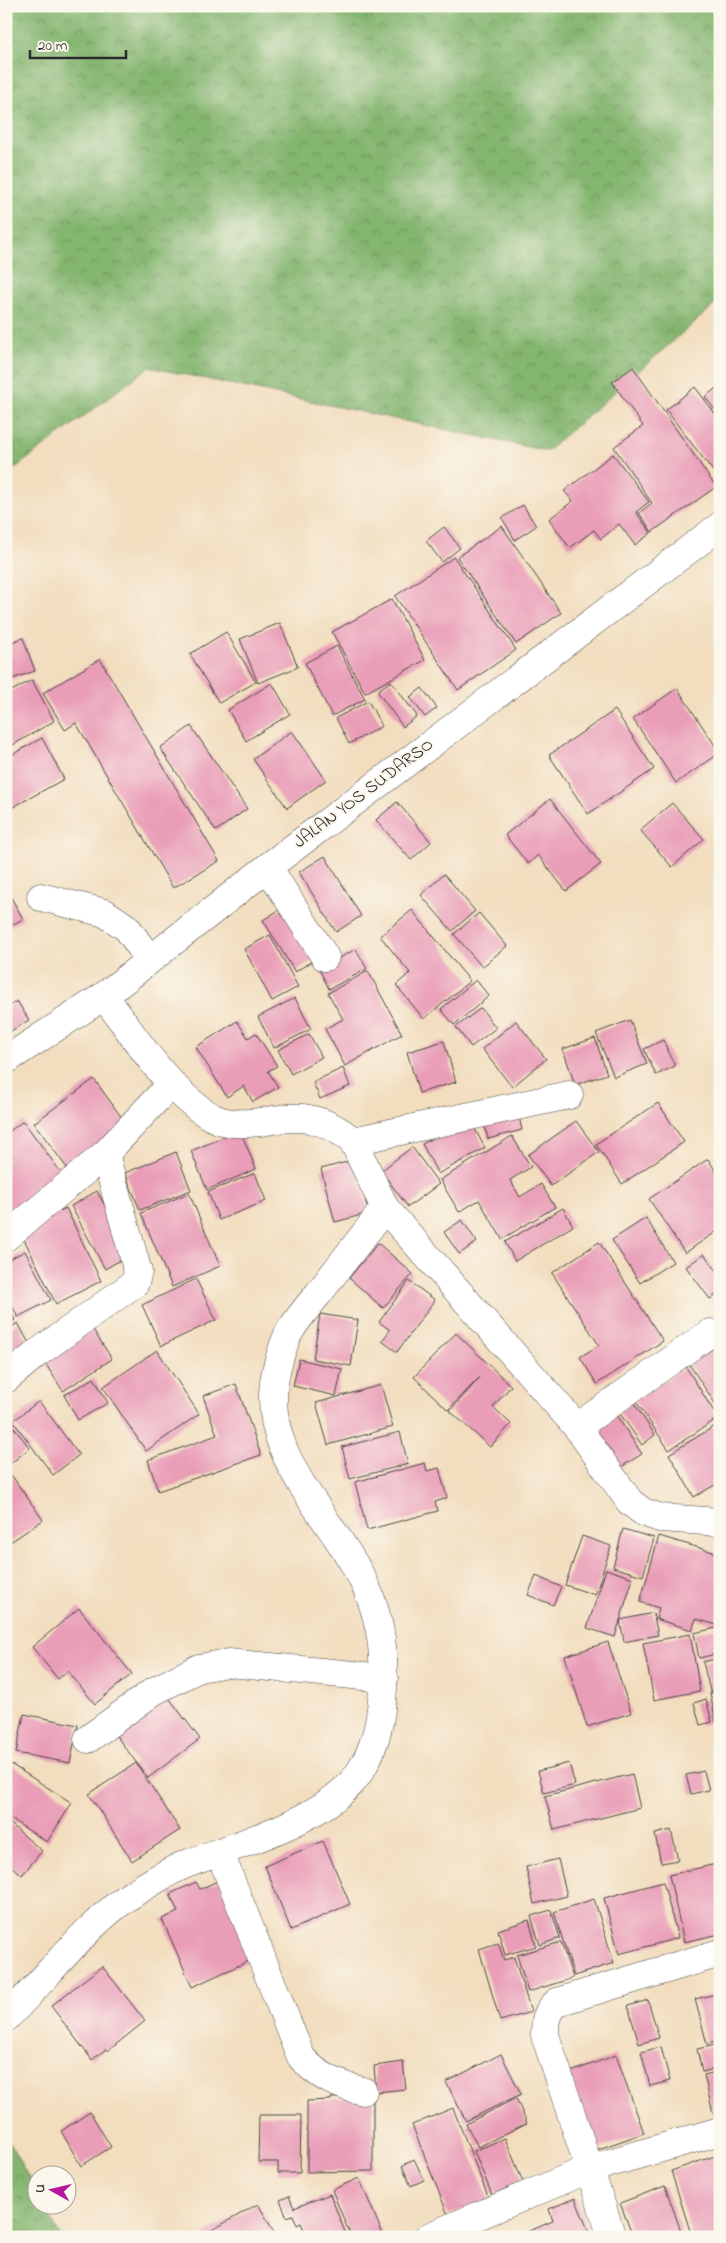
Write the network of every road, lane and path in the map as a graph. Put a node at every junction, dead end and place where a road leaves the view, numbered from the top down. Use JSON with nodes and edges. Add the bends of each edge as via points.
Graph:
{"nodes":[{"id":1,"x":720,"y":526,"type":"edge"},
{"id":2,"x":268,"y":867,"type":"junction"},
{"id":3,"x":41,"y":897,"type":"dead end"},
{"id":4,"x":325,"y":957,"type":"dead end"},
{"id":5,"x":149,"y":960,"type":"junction"},
{"id":6,"x":104,"y":996,"type":"junction"},
{"id":7,"x":6,"y":1060,"type":"edge"},
{"id":8,"x":170,"y":1084,"type":"junction"},
{"id":9,"x":569,"y":1095,"type":"dead end"},
{"id":10,"x":353,"y":1141,"type":"junction"},
{"id":11,"x":105,"y":1154,"type":"junction"},
{"id":12,"x":385,"y":1208,"type":"junction"},
{"id":13,"x":6,"y":1238,"type":"edge"},
{"id":14,"x":710,"y":1332,"type":"dead end"},
{"id":15,"x":6,"y":1379,"type":"edge"},
{"id":16,"x":577,"y":1427,"type":"junction"},
{"id":17,"x":720,"y":1522,"type":"edge"},
{"id":18,"x":384,"y":1678,"type":"junction"},
{"id":19,"x":88,"y":1738,"type":"dead end"},
{"id":20,"x":220,"y":1853,"type":"junction"},
{"id":21,"x":720,"y":1953,"type":"edge"},
{"id":22,"x":6,"y":2018,"type":"edge"},
{"id":23,"x":363,"y":2091,"type":"dead end"},
{"id":24,"x":720,"y":2132,"type":"edge"},
{"id":25,"x":589,"y":2169,"type":"junction"},
{"id":26,"x":428,"y":2237,"type":"edge"},
{"id":27,"x":612,"y":2237,"type":"edge"}],
"edges":[{"from":1,"to":2,"type":"main road","name":"JALAN YOS SUDARSO"},
{"from":2,"to":4,"type":"main road"},
{"from":2,"to":5,"type":"main road","name":"JALAN YOS SUDARSO"},
{"from":3,"to":5,"type":"main road","via":[[105,913],[127,928]]},
{"from":5,"to":6,"type":"main road","name":"JALAN YOS SUDARSO"},
{"from":6,"to":7,"type":"main road","name":"JALAN YOS SUDARSO"},
{"from":6,"to":8,"type":"main road"},
{"from":8,"to":10,"type":"main road","via":[[212,1117],[227,1122],[244,1124],[308,1118],[336,1129]]},
{"from":8,"to":11,"type":"main road"},
{"from":9,"to":10,"type":"main road"},
{"from":10,"to":12,"type":"main road"},
{"from":11,"to":13,"type":"main road"},
{"from":11,"to":15,"type":"main road","via":[[138,1272],[135,1284]]},
{"from":12,"to":16,"type":"main road"},
{"from":12,"to":18,"type":"main road","via":[[288,1333],[277,1369],[272,1410],[280,1443],[298,1480],[322,1513],[366,1588],[380,1627]]},
{"from":14,"to":16,"type":"main road"},
{"from":16,"to":17,"type":"main road","via":[[630,1502],[643,1512],[660,1518]]},
{"from":18,"to":19,"type":"main road","via":[[228,1664],[199,1668],[154,1691]]},
{"from":18,"to":20,"type":"main road","via":[[381,1720],[374,1745],[360,1772],[343,1791],[304,1816]]},
{"from":20,"to":22,"type":"main road","via":[[186,1864],[136,1892],[99,1920]]},
{"from":20,"to":23,"type":"main road","via":[[301,2057],[313,2071],[327,2079]]},
{"from":21,"to":25,"type":"main road","via":[[557,2002],[549,2009],[545,2035]]},
{"from":24,"to":25,"type":"main road"},
{"from":25,"to":26,"type":"main road"},
{"from":25,"to":27,"type":"main road"}]}
